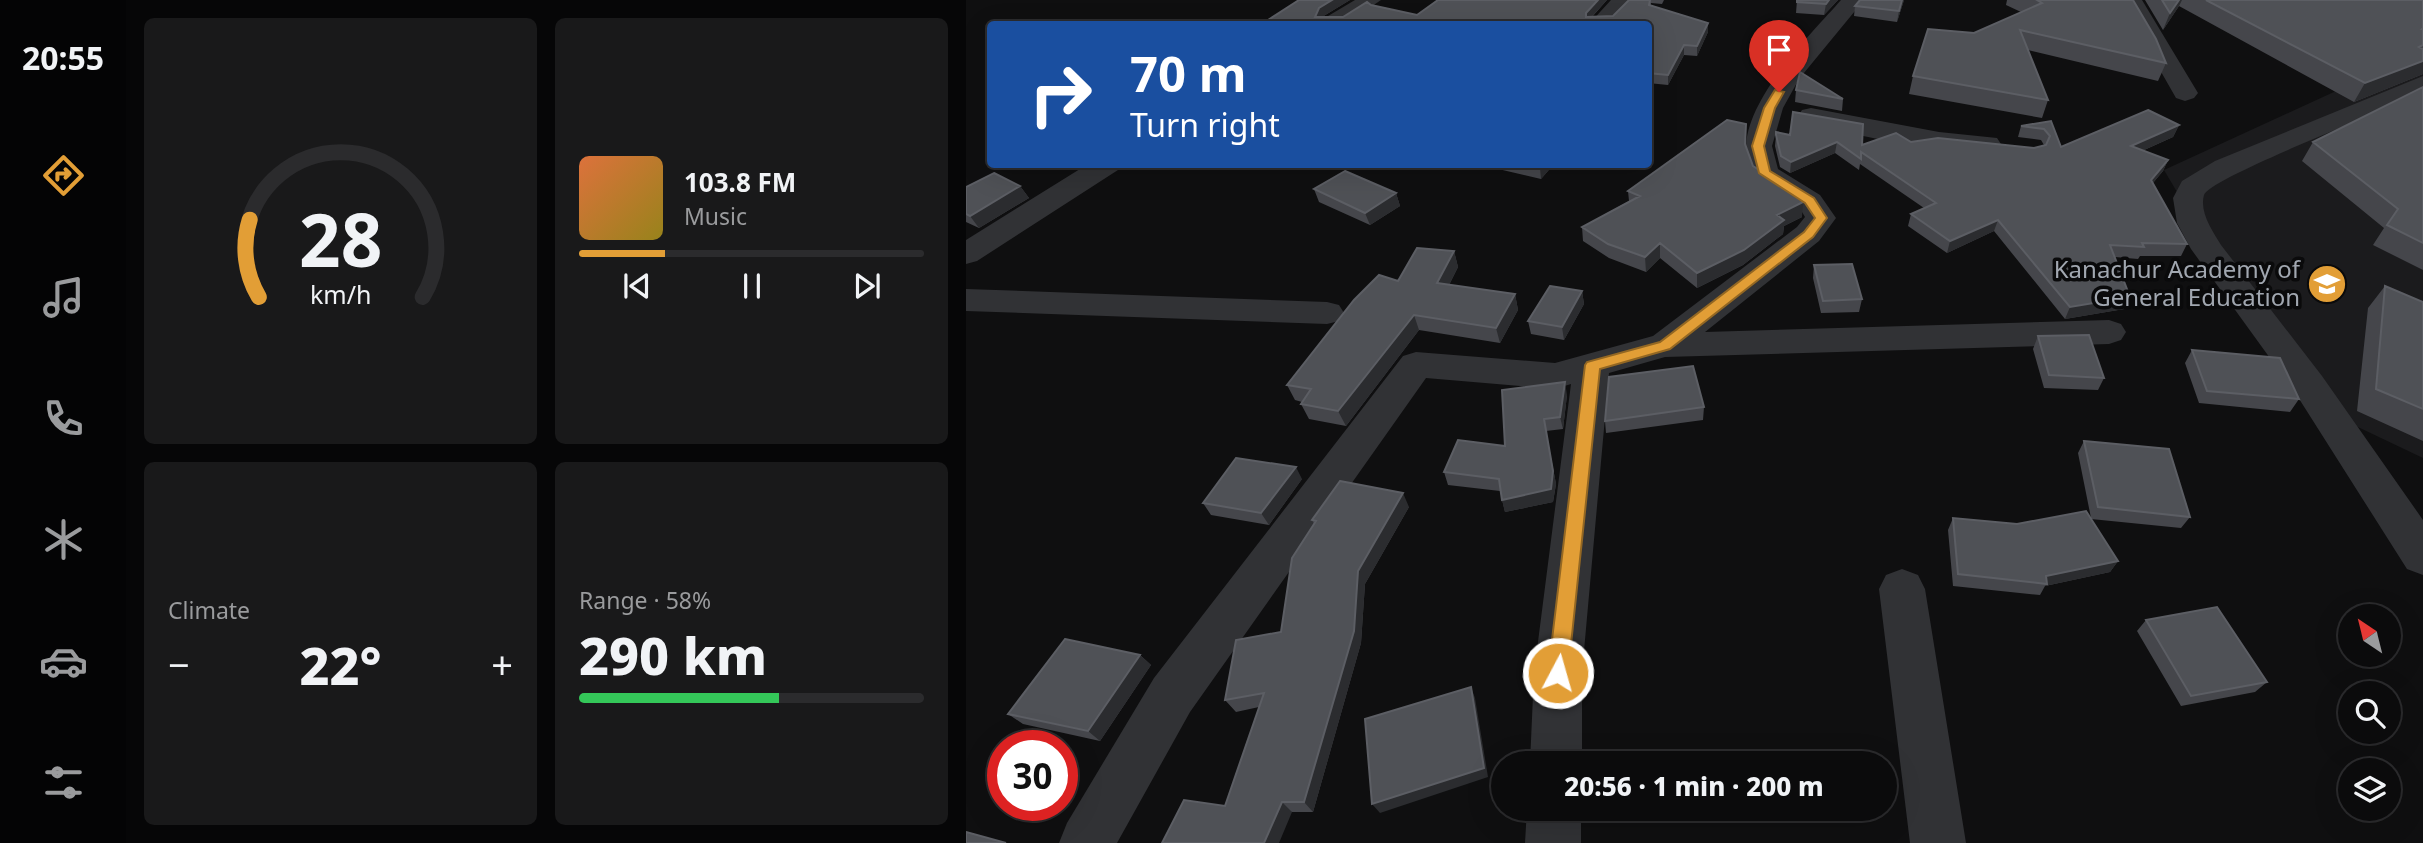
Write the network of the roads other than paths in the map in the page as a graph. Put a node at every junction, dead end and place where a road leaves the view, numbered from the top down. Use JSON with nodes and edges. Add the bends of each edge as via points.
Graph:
{"nodes":[{"id":1,"x":1370,"y":0,"type":"edge"},
{"id":2,"x":1597,"y":0,"type":"edge"},
{"id":3,"x":1853,"y":0,"type":"edge"},
{"id":4,"x":2132,"y":0,"type":"edge"},
{"id":5,"x":1622,"y":1,"type":"edge"},
{"id":6,"x":1336,"y":21,"type":"edge"},
{"id":7,"x":1603,"y":21,"type":"edge"},
{"id":8,"x":2423,"y":83,"type":"edge"},
{"id":9,"x":2185,"y":93,"type":"dead end"},
{"id":10,"x":1770,"y":108,"type":"junction"},
{"id":11,"x":2017,"y":148,"type":"edge"},
{"id":12,"x":1102,"y":168,"type":"edge"},
{"id":13,"x":966,"y":254,"type":"edge"},
{"id":14,"x":966,"y":300,"type":"edge"},
{"id":15,"x":1327,"y":313,"type":"dead end"},
{"id":16,"x":2109,"y":332,"type":"dead end"},
{"id":17,"x":1665,"y":345,"type":"junction"},
{"id":18,"x":1592,"y":365,"type":"junction"},
{"id":19,"x":2423,"y":556,"type":"edge"},
{"id":20,"x":1902,"y":589,"type":"dead end"},
{"id":21,"x":1556,"y":751,"type":"edge"},
{"id":22,"x":1554,"y":821,"type":"edge"},
{"id":23,"x":1087,"y":843,"type":"edge"},
{"id":24,"x":1553,"y":843,"type":"edge"},
{"id":25,"x":1938,"y":843,"type":"edge"}],
"edges":[{"from":1,"to":6,"type":"street"},
{"from":2,"to":5,"type":"street"},
{"from":3,"to":10,"type":"street","via":[[1788,76]]},
{"from":4,"to":9,"type":"street"},
{"from":5,"to":7,"type":"street"},
{"from":8,"to":19,"type":"street","via":[[2225,167],[2192,187],[2188,198],[2192,223],[2207,249],[2309,385]]},
{"from":10,"to":11,"type":"street","via":[[1939,139]]},
{"from":10,"to":17,"type":"street","via":[[1758,146],[1765,173],[1810,201],[1821,218],[1808,234]]},
{"from":12,"to":13,"type":"street"},
{"from":14,"to":15,"type":"street"},
{"from":16,"to":17,"type":"street"},
{"from":17,"to":18,"type":"street"},
{"from":18,"to":21,"type":"street","via":[[1558,673]]},
{"from":18,"to":23,"type":"street","via":[[1555,376],[1416,365],[1172,695]]},
{"from":20,"to":25,"type":"street"},
{"from":22,"to":24,"type":"street"}]}
